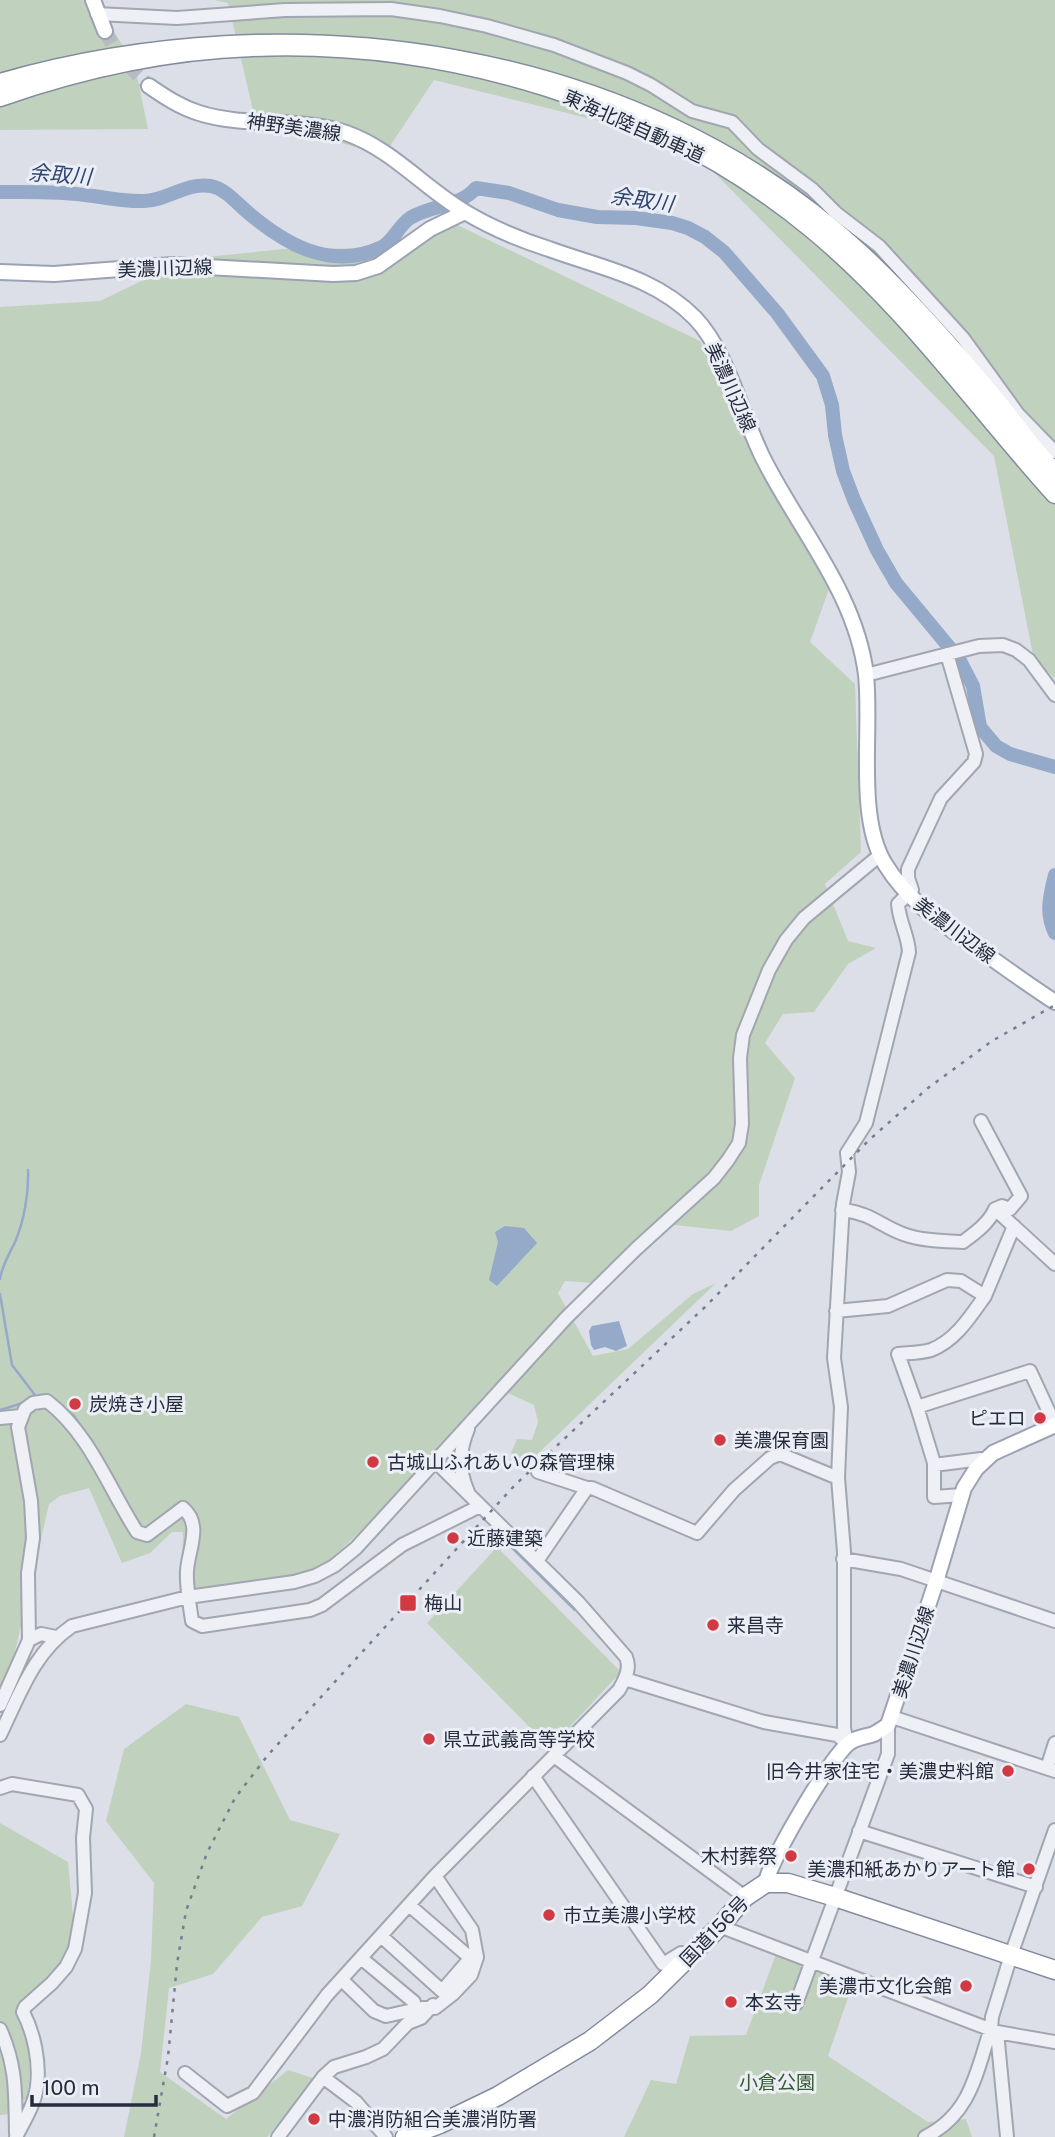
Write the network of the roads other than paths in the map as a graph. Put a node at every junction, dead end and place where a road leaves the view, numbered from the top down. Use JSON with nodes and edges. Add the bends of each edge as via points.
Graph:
{"nodes":[{"id":1,"x":95,"y":7,"type":"edge"},
{"id":2,"x":105,"y":31,"type":"tunnel mouth"},
{"id":3,"x":0,"y":83,"type":"edge"},
{"id":4,"x":149,"y":86,"type":"tunnel mouth"},
{"id":5,"x":0,"y":97,"type":"edge"},
{"id":6,"x":457,"y":206,"type":"junction"},
{"id":7,"x":0,"y":272,"type":"edge"},
{"id":8,"x":1055,"y":453,"type":"edge"},
{"id":9,"x":1055,"y":473,"type":"edge"},
{"id":10,"x":1055,"y":495,"type":"edge"},
{"id":11,"x":952,"y":653,"type":"junction"},
{"id":12,"x":866,"y":675,"type":"junction"},
{"id":13,"x":1055,"y":695,"type":"edge"},
{"id":14,"x":880,"y":855,"type":"junction"},
{"id":15,"x":906,"y":894,"type":"junction"},
{"id":16,"x":1055,"y":1002,"type":"edge"},
{"id":17,"x":981,"y":1121,"type":"dead end"},
{"id":18,"x":995,"y":1209,"type":"junction"},
{"id":19,"x":842,"y":1210,"type":"junction"},
{"id":20,"x":1014,"y":1226,"type":"junction"},
{"id":21,"x":1055,"y":1264,"type":"edge"},
{"id":22,"x":985,"y":1296,"type":"junction"},
{"id":23,"x":836,"y":1311,"type":"junction"},
{"id":24,"x":917,"y":1407,"type":"junction"},
{"id":25,"x":21,"y":1416,"type":"junction"},
{"id":26,"x":0,"y":1418,"type":"edge"},
{"id":27,"x":471,"y":1422,"type":"junction"},
{"id":28,"x":1055,"y":1425,"type":"edge"},
{"id":29,"x":435,"y":1461,"type":"junction"},
{"id":30,"x":985,"y":1461,"type":"junction"},
{"id":31,"x":934,"y":1465,"type":"junction"},
{"id":32,"x":538,"y":1472,"type":"dead end"},
{"id":33,"x":838,"y":1478,"type":"junction"},
{"id":34,"x":587,"y":1488,"type":"junction"},
{"id":35,"x":962,"y":1495,"type":"junction"},
{"id":36,"x":470,"y":1496,"type":"junction"},
{"id":37,"x":480,"y":1506,"type":"junction"},
{"id":38,"x":843,"y":1559,"type":"junction"},
{"id":39,"x":537,"y":1561,"type":"junction"},
{"id":40,"x":936,"y":1582,"type":"junction"},
{"id":41,"x":188,"y":1597,"type":"junction"},
{"id":42,"x":1055,"y":1621,"type":"edge"},
{"id":43,"x":56,"y":1637,"type":"junction"},
{"id":44,"x":29,"y":1640,"type":"junction"},
{"id":45,"x":626,"y":1676,"type":"junction"},
{"id":46,"x":0,"y":1705,"type":"edge"},
{"id":47,"x":890,"y":1721,"type":"junction"},
{"id":48,"x":0,"y":1735,"type":"edge"},
{"id":49,"x":848,"y":1743,"type":"junction"},
{"id":50,"x":1055,"y":1743,"type":"edge"},
{"id":51,"x":554,"y":1756,"type":"junction"},
{"id":52,"x":1051,"y":1769,"type":"edge"},
{"id":53,"x":533,"y":1776,"type":"junction"},
{"id":54,"x":0,"y":1788,"type":"edge"},
{"id":55,"x":1055,"y":1830,"type":"edge"},
{"id":56,"x":859,"y":1831,"type":"junction"},
{"id":57,"x":435,"y":1876,"type":"junction"},
{"id":58,"x":766,"y":1883,"type":"junction"},
{"id":59,"x":1036,"y":1887,"type":"junction"},
{"id":60,"x":746,"y":1897,"type":"junction"},
{"id":61,"x":835,"y":1897,"type":"junction"},
{"id":62,"x":409,"y":1905,"type":"junction"},
{"id":63,"x":722,"y":1924,"type":"junction"},
{"id":64,"x":381,"y":1936,"type":"junction"},
{"id":65,"x":1012,"y":1955,"type":"junction"},
{"id":66,"x":690,"y":1956,"type":"junction"},
{"id":67,"x":361,"y":1958,"type":"junction"},
{"id":68,"x":812,"y":1961,"type":"junction"},
{"id":69,"x":1055,"y":1970,"type":"edge"},
{"id":70,"x":342,"y":1980,"type":"junction"},
{"id":71,"x":451,"y":1980,"type":"junction"},
{"id":72,"x":414,"y":2002,"type":"dead end"},
{"id":73,"x":796,"y":2004,"type":"dead end"},
{"id":74,"x":430,"y":2008,"type":"junction"},
{"id":75,"x":0,"y":2029,"type":"edge"},
{"id":76,"x":994,"y":2030,"type":"junction"},
{"id":77,"x":1055,"y":2042,"type":"edge"},
{"id":78,"x":185,"y":2073,"type":"dead end"},
{"id":79,"x":323,"y":2077,"type":"junction"},
{"id":80,"x":16,"y":2137,"type":"edge"},
{"id":81,"x":278,"y":2137,"type":"edge"},
{"id":82,"x":387,"y":2137,"type":"edge"},
{"id":83,"x":405,"y":2137,"type":"edge"},
{"id":84,"x":925,"y":2137,"type":"edge"},
{"id":85,"x":1007,"y":2137,"type":"edge"}],
"edges":[{"from":1,"to":2,"type":"main road"},
{"from":1,"to":8,"type":"street","via":[[177,18],[391,9],[488,26],[628,73],[692,111],[732,122],[758,149],[879,246],[963,338],[1018,414]]},
{"from":3,"to":9,"type":"highway","name":"東海北陸自動車道","via":[[89,56],[154,43],[294,32],[394,38],[503,60],[572,81],[675,125],[816,215],[937,331]]},
{"from":4,"to":6,"type":"main road","name":"神野美濃線","via":[[199,114],[346,133],[393,158]]},
{"from":5,"to":10,"type":"highway","name":"東海北陸自動車道","via":[[94,69],[159,57],[292,46],[443,62],[574,96],[727,169],[811,228],[892,303]]},
{"from":6,"to":7,"type":"main road","name":"美濃川辺線","via":[[379,266],[356,273],[172,265],[54,274]]},
{"from":6,"to":12,"type":"main road","name":"美濃川辺線","via":[[548,249],[653,285],[698,321],[722,361],[765,462],[841,592],[856,627]]},
{"from":11,"to":12,"type":"street"},
{"from":11,"to":13,"type":"street","via":[[990,644],[1016,650]]},
{"from":11,"to":15,"type":"street","via":[[976,754],[941,799],[908,869],[912,890]]},
{"from":12,"to":14,"type":"main road","name":"美濃川辺線","via":[[869,816]]},
{"from":14,"to":15,"type":"main road","name":"美濃川辺線"},
{"from":14,"to":27,"type":"street","via":[[804,918],[769,970],[743,1035],[742,1124],[728,1160],[566,1318]]},
{"from":15,"to":16,"type":"main road","name":"美濃川辺線"},
{"from":15,"to":19,"type":"street","via":[[898,904],[909,953],[866,1123],[847,1153],[849,1172]]},
{"from":17,"to":18,"type":"street","via":[[1021,1196],[1010,1209]]},
{"from":18,"to":19,"type":"street","via":[[964,1242],[904,1234],[871,1216]]},
{"from":18,"to":20,"type":"street"},
{"from":19,"to":23,"type":"street"},
{"from":20,"to":21,"type":"street"},
{"from":20,"to":22,"type":"street"},
{"from":22,"to":23,"type":"street","via":[[961,1281],[947,1280],[888,1306]]},
{"from":22,"to":24,"type":"street","via":[[950,1339],[929,1350],[898,1354]]},
{"from":23,"to":33,"type":"street","via":[[834,1358],[841,1407]]},
{"from":24,"to":28,"type":"street","via":[[1030,1371]]},
{"from":24,"to":31,"type":"street"},
{"from":25,"to":26,"type":"street"},
{"from":25,"to":41,"type":"street","via":[[33,1403],[47,1401],[62,1412],[94,1454],[136,1532],[146,1535],[183,1508],[188,1512],[194,1531],[186,1570]]},
{"from":25,"to":44,"type":"street","via":[[33,1538],[28,1573]]},
{"from":27,"to":29,"type":"street"},
{"from":27,"to":36,"type":"street","via":[[460,1465]]},
{"from":28,"to":30,"type":"main road","name":"美濃川辺線"},
{"from":29,"to":36,"type":"street"},
{"from":29,"to":41,"type":"street","via":[[334,1566],[294,1582]]},
{"from":30,"to":31,"type":"street"},
{"from":30,"to":35,"type":"main road","name":"美濃川辺線"},
{"from":31,"to":35,"type":"street","via":[[934,1496]]},
{"from":32,"to":34,"type":"street"},
{"from":33,"to":34,"type":"street","via":[[780,1454],[734,1490],[697,1533]]},
{"from":33,"to":38,"type":"street"},
{"from":34,"to":39,"type":"street"},
{"from":35,"to":40,"type":"main road","name":"美濃川辺線"},
{"from":36,"to":37,"type":"street"},
{"from":37,"to":39,"type":"street"},
{"from":37,"to":41,"type":"street","via":[[402,1545],[310,1610],[202,1626],[192,1621]]},
{"from":38,"to":40,"type":"street","via":[[901,1569]]},
{"from":38,"to":49,"type":"street","via":[[844,1728]]},
{"from":39,"to":45,"type":"street","via":[[626,1657]]},
{"from":40,"to":42,"type":"street"},
{"from":40,"to":47,"type":"main road","name":"美濃川辺線"},
{"from":41,"to":43,"type":"street","via":[[94,1619]]},
{"from":43,"to":44,"type":"street","via":[[41,1634]]},
{"from":43,"to":48,"type":"street","via":[[40,1655]]},
{"from":44,"to":46,"type":"street"},
{"from":45,"to":49,"type":"street","via":[[764,1722],[837,1735]]},
{"from":45,"to":51,"type":"street","via":[[619,1690]]},
{"from":47,"to":49,"type":"main road","via":[[873,1734]]},
{"from":47,"to":52,"type":"street"},
{"from":47,"to":56,"type":"street","via":[[888,1754]]},
{"from":49,"to":58,"type":"main road","via":[[775,1856]]},
{"from":50,"to":52,"type":"street"},
{"from":51,"to":53,"type":"street"},
{"from":51,"to":60,"type":"street"},
{"from":53,"to":57,"type":"street"},
{"from":53,"to":66,"type":"street","via":[[663,1964],[681,1953]]},
{"from":54,"to":80,"type":"street","via":[[12,1784],[78,1796],[86,1809],[85,1893],[75,1948],[66,1967],[23,2012],[32,2028],[37,2086]]},
{"from":55,"to":59,"type":"street"},
{"from":56,"to":59,"type":"street"},
{"from":56,"to":61,"type":"street"},
{"from":57,"to":62,"type":"street"},
{"from":57,"to":74,"type":"street","via":[[472,1930],[477,1957],[471,1975]]},
{"from":58,"to":60,"type":"highway","name":"国道156号"},
{"from":58,"to":61,"type":"highway","name":"国道156号","via":[[788,1883]]},
{"from":59,"to":65,"type":"street"},
{"from":60,"to":63,"type":"highway","name":"国道156号"},
{"from":61,"to":65,"type":"highway","name":"国道156号"},
{"from":61,"to":68,"type":"street"},
{"from":62,"to":64,"type":"street"},
{"from":62,"to":71,"type":"street","via":[[468,1956]]},
{"from":63,"to":66,"type":"highway","name":"国道156号"},
{"from":63,"to":68,"type":"street"},
{"from":64,"to":67,"type":"street"},
{"from":64,"to":71,"type":"street","via":[[442,1991]]},
{"from":65,"to":69,"type":"highway","name":"国道156号"},
{"from":65,"to":76,"type":"street","via":[[992,2017]]},
{"from":66,"to":83,"type":"highway","name":"国道156号","via":[[650,1995],[590,2041],[498,2096]]},
{"from":67,"to":70,"type":"street"},
{"from":67,"to":72,"type":"street"},
{"from":68,"to":73,"type":"street"},
{"from":68,"to":76,"type":"street"},
{"from":70,"to":74,"type":"street","via":[[374,2011],[386,2016]]},
{"from":70,"to":78,"type":"street","via":[[253,2093],[228,2106]]},
{"from":71,"to":74,"type":"street","via":[[454,1985]]},
{"from":74,"to":79,"type":"street","via":[[383,2049],[334,2067]]},
{"from":75,"to":80,"type":"street","via":[[15,2073]]},
{"from":76,"to":77,"type":"street"},
{"from":76,"to":84,"type":"street","via":[[966,2101],[946,2125]]},
{"from":76,"to":85,"type":"street"},
{"from":79,"to":81,"type":"street"},
{"from":79,"to":82,"type":"street","via":[[356,2102]]}]}
